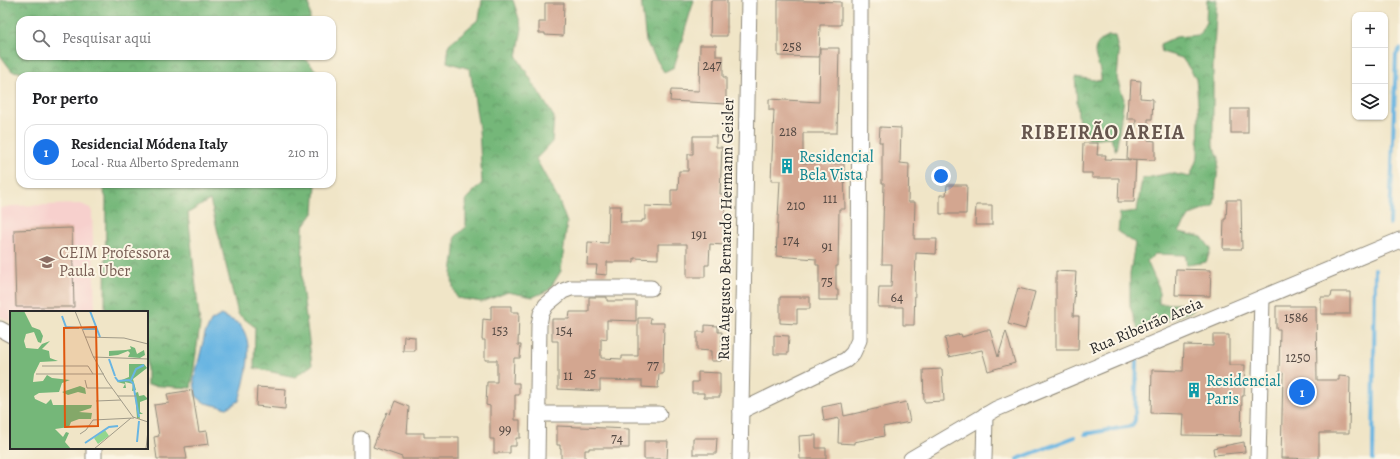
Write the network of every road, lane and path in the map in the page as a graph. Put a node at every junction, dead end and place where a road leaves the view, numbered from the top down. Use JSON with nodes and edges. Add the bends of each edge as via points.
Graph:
{"nodes":[{"id":1,"x":749,"y":0,"type":"edge"},
{"id":2,"x":860,"y":0,"type":"edge"},
{"id":3,"x":1400,"y":240,"type":"edge"},
{"id":4,"x":651,"y":288,"type":"dead end"},
{"id":5,"x":1262,"y":298,"type":"junction"},
{"id":6,"x":0,"y":329,"type":"edge"},
{"id":7,"x":10,"y":334,"type":"edge"},
{"id":8,"x":741,"y":411,"type":"junction"},
{"id":9,"x":538,"y":414,"type":"junction"},
{"id":10,"x":659,"y":414,"type":"dead end"},
{"id":11,"x":985,"y":415,"type":"junction"},
{"id":12,"x":361,"y":439,"type":"dead end"},
{"id":13,"x":361,"y":459,"type":"edge"},
{"id":14,"x":538,"y":459,"type":"edge"},
{"id":15,"x":740,"y":459,"type":"edge"},
{"id":16,"x":911,"y":459,"type":"edge"},
{"id":17,"x":984,"y":459,"type":"edge"},
{"id":18,"x":1258,"y":459,"type":"edge"}],
"edges":[{"from":1,"to":8,"type":"street","name":"Rua Augusto Bernardo Hermann Geisler"},
{"from":2,"to":8,"type":"street","via":[[859,340],[853,353],[846,360]]},
{"from":3,"to":5,"type":"street","name":"Rua Ribeirão Areia"},
{"from":4,"to":9,"type":"street","via":[[571,288],[563,291],[546,305],[538,331]]},
{"from":5,"to":11,"type":"street","name":"Rua Ribeirão Areia"},
{"from":5,"to":18,"type":"street"},
{"from":6,"to":7,"type":"street"},
{"from":8,"to":15,"type":"street","name":"Rua Augusto Bernardo Hermann Geisler"},
{"from":9,"to":10,"type":"street"},
{"from":9,"to":14,"type":"street"},
{"from":11,"to":16,"type":"street","name":"Rua Ribeirão Areia"},
{"from":11,"to":17,"type":"street"},
{"from":12,"to":13,"type":"street"}]}
